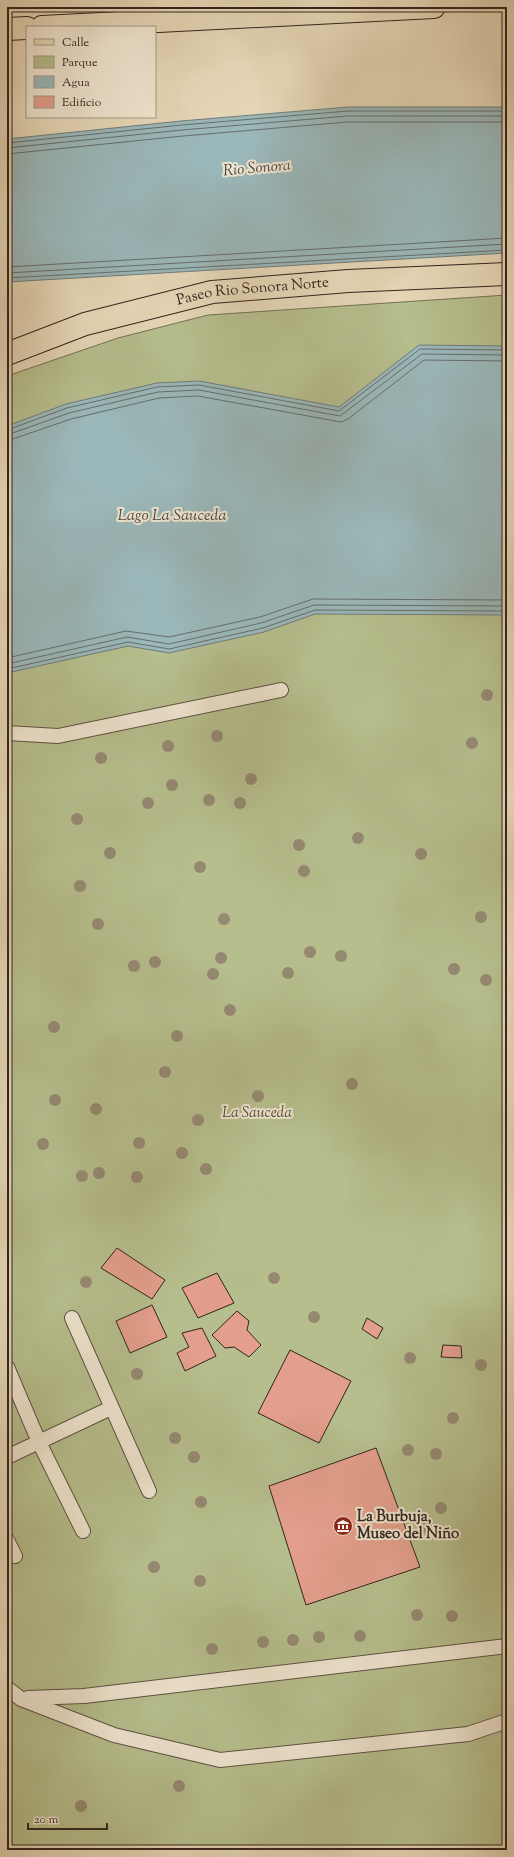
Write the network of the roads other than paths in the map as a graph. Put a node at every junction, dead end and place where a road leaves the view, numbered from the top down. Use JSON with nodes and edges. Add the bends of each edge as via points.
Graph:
{"nodes":[{"id":1,"x":434,"y":7,"type":"edge"},
{"id":2,"x":62,"y":26,"type":"edge"},
{"id":3,"x":26,"y":28,"type":"edge"},
{"id":4,"x":7,"y":29,"type":"edge"},
{"id":5,"x":507,"y":274,"type":"edge"},
{"id":6,"x":7,"y":354,"type":"edge"},
{"id":7,"x":281,"y":690,"type":"dead end"},
{"id":8,"x":7,"y":733,"type":"edge"},
{"id":9,"x":72,"y":1318,"type":"dead end"},
{"id":10,"x":7,"y":1367,"type":"edge"},
{"id":11,"x":111,"y":1408,"type":"junction"},
{"id":12,"x":39,"y":1442,"type":"junction"},
{"id":13,"x":7,"y":1457,"type":"edge"},
{"id":14,"x":149,"y":1491,"type":"dead end"},
{"id":15,"x":82,"y":1531,"type":"dead end"},
{"id":16,"x":7,"y":1540,"type":"edge"},
{"id":17,"x":15,"y":1556,"type":"dead end"},
{"id":18,"x":507,"y":1646,"type":"edge"},
{"id":19,"x":7,"y":1688,"type":"edge"},
{"id":20,"x":22,"y":1698,"type":"junction"},
{"id":21,"x":507,"y":1721,"type":"edge"}],
"edges":[{"from":1,"to":2,"type":"main road"},
{"from":3,"to":4,"type":"main road"},
{"from":5,"to":6,"type":"main road","name":"Paseo Rio Sonora Norte","via":[[348,281],[212,292],[85,324]]},
{"from":7,"to":8,"type":"lane","via":[[58,736]]},
{"from":9,"to":11,"type":"lane"},
{"from":10,"to":12,"type":"lane"},
{"from":11,"to":12,"type":"lane"},
{"from":11,"to":14,"type":"lane"},
{"from":12,"to":13,"type":"lane"},
{"from":12,"to":15,"type":"lane"},
{"from":16,"to":17,"type":"lane"},
{"from":18,"to":20,"type":"lane","via":[[84,1696]]},
{"from":19,"to":20,"type":"lane"},
{"from":20,"to":21,"type":"lane","via":[[114,1735],[220,1760],[468,1734]]}]}
